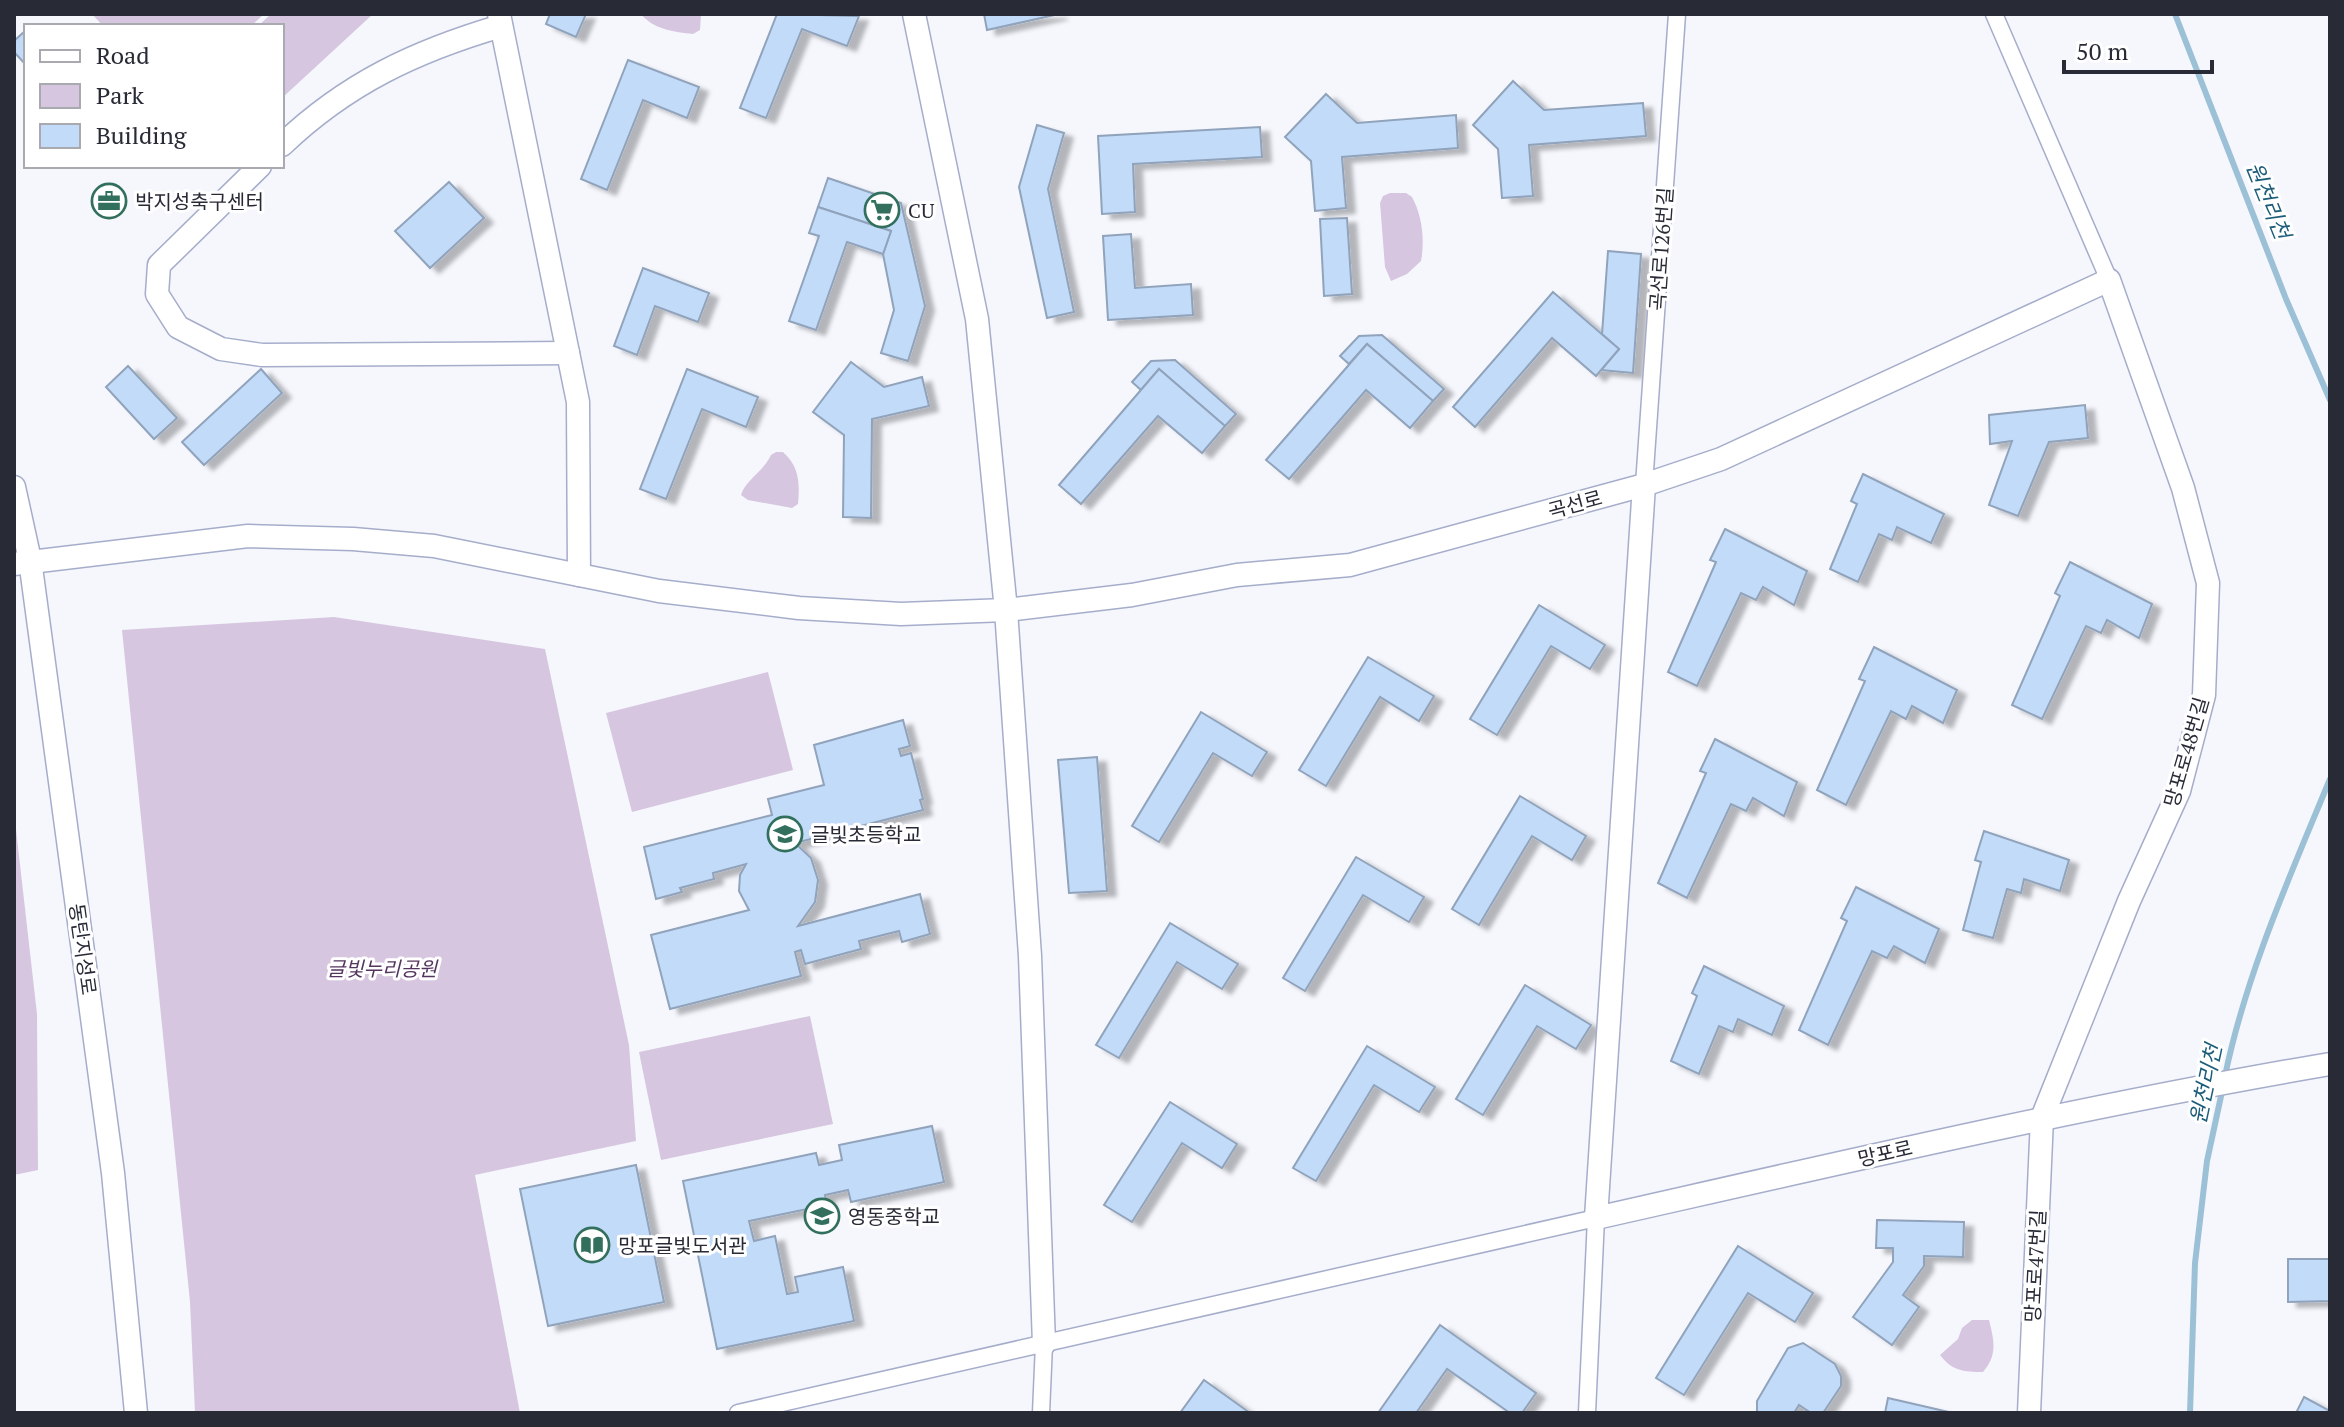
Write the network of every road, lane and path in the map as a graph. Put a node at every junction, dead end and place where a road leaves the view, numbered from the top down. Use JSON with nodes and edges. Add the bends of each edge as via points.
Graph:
{"nodes":[{"id":1,"x":914,"y":14,"type":"edge"},
{"id":2,"x":1677,"y":14,"type":"edge"},
{"id":3,"x":1994,"y":14,"type":"edge"},
{"id":4,"x":500,"y":20,"type":"edge"},
{"id":5,"x":284,"y":143,"type":"edge"},
{"id":6,"x":258,"y":168,"type":"edge"},
{"id":7,"x":2109,"y":280,"type":"junction"},
{"id":8,"x":568,"y":353,"type":"junction"},
{"id":9,"x":1644,"y":485,"type":"junction"},
{"id":10,"x":14,"y":487,"type":"edge"},
{"id":11,"x":22,"y":562,"type":"edge"},
{"id":12,"x":579,"y":575,"type":"junction"},
{"id":13,"x":1006,"y":610,"type":"junction"},
{"id":14,"x":2330,"y":1064,"type":"edge"},
{"id":15,"x":2042,"y":1118,"type":"junction"},
{"id":16,"x":1596,"y":1218,"type":"junction"},
{"id":17,"x":1044,"y":1344,"type":"junction"},
{"id":18,"x":132,"y":1408,"type":"edge"},
{"id":19,"x":738,"y":1413,"type":"edge"},
{"id":20,"x":1041,"y":1413,"type":"edge"},
{"id":21,"x":1587,"y":1413,"type":"edge"},
{"id":22,"x":2029,"y":1413,"type":"edge"}],
"edges":[{"from":1,"to":13,"type":"street","via":[[977,319]]},
{"from":2,"to":9,"type":"street","name":"곡선로126번길"},
{"from":3,"to":7,"type":"street"},
{"from":4,"to":5,"type":"street","via":[[372,76],[312,116]]},
{"from":4,"to":8,"type":"street"},
{"from":6,"to":8,"type":"street","via":[[159,265],[157,294],[178,327],[221,349],[262,355]]},
{"from":7,"to":9,"type":"street","name":"곡선로","via":[[1721,459]]},
{"from":7,"to":15,"type":"street","name":"망포로48번길","via":[[2183,488],[2208,583],[2204,695],[2179,791]]},
{"from":8,"to":12,"type":"street","via":[[578,402]]},
{"from":9,"to":13,"type":"street","name":"곡선로","via":[[1350,565],[1237,575],[1132,595]]},
{"from":9,"to":16,"type":"street"},
{"from":10,"to":11,"type":"street","name":"동탄지성로"},
{"from":11,"to":12,"type":"street","name":"곡선로","via":[[248,536],[434,546]]},
{"from":11,"to":18,"type":"street","name":"동탄지성로","via":[[113,1173]]},
{"from":12,"to":13,"type":"street","name":"곡선로","via":[[799,608],[901,614]]},
{"from":13,"to":17,"type":"street","via":[[1030,956]]},
{"from":14,"to":15,"type":"street","name":"망포로"},
{"from":15,"to":16,"type":"street","name":"망포로"},
{"from":15,"to":22,"type":"street","name":"망포로47번길"},
{"from":16,"to":17,"type":"street"},
{"from":16,"to":21,"type":"street"},
{"from":17,"to":19,"type":"street"},
{"from":17,"to":20,"type":"street"}]}
